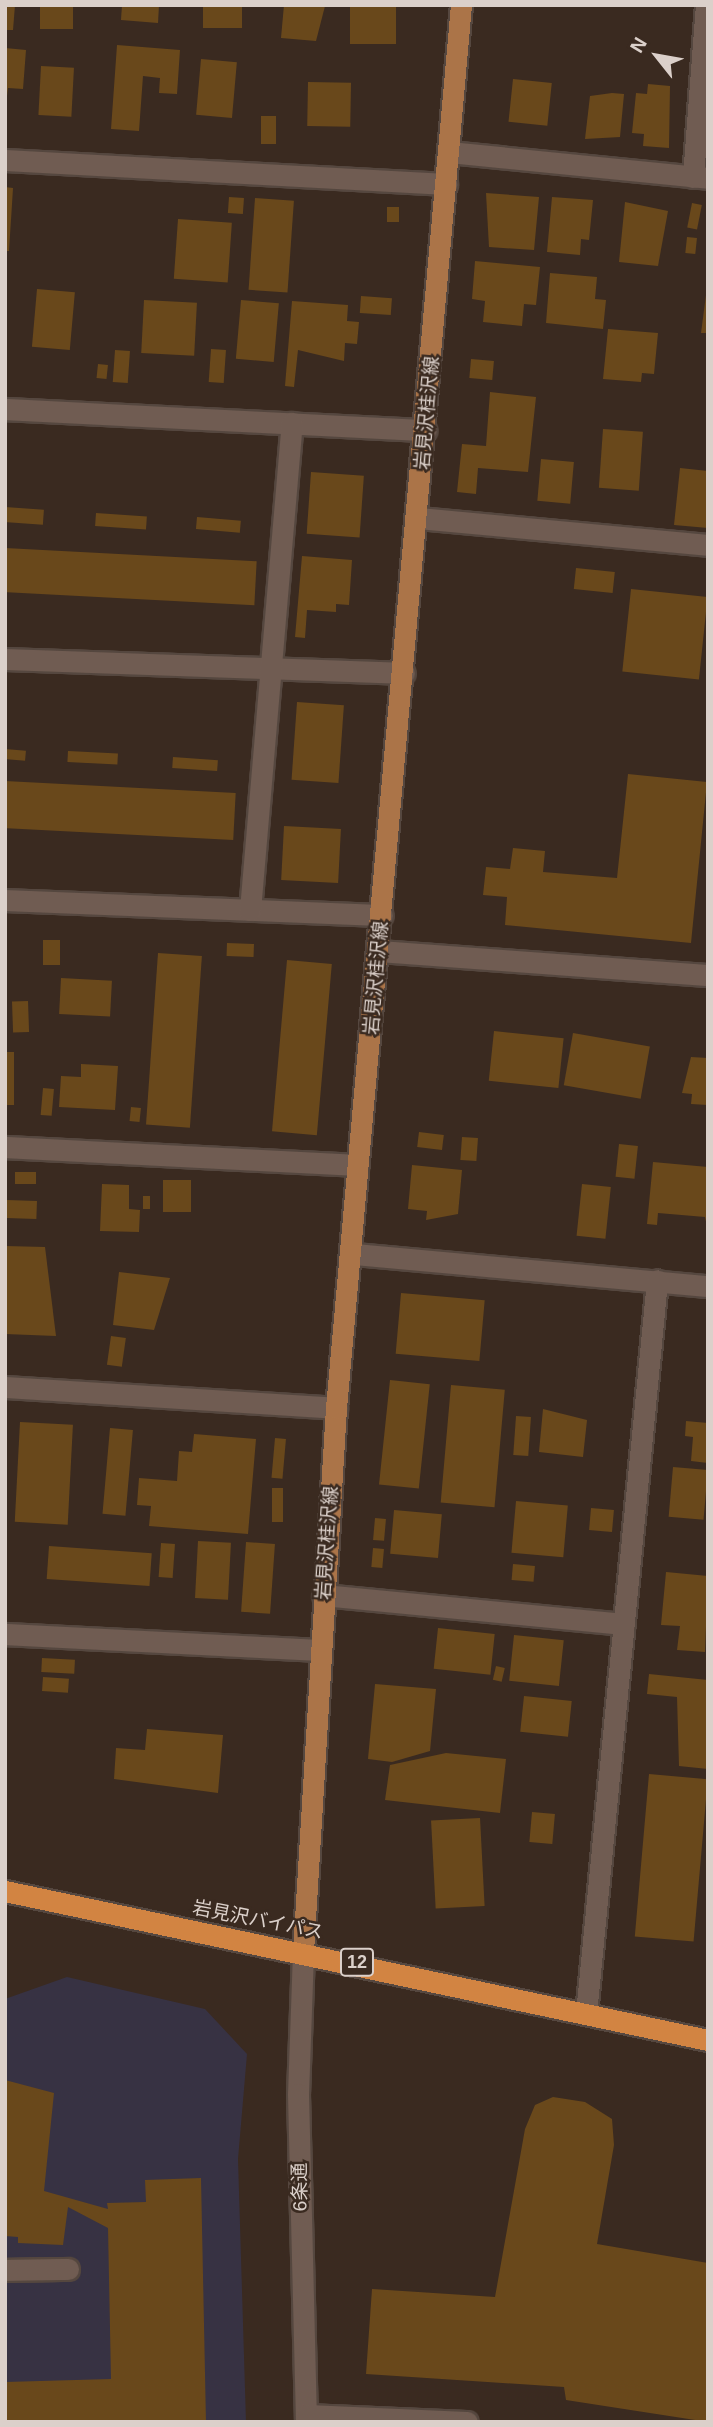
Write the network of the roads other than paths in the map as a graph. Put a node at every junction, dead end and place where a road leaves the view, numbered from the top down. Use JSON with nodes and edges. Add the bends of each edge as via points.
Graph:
{"nodes":[{"id":1,"x":461,"y":5,"type":"edge"},
{"id":2,"x":706,"y":5,"type":"edge"},
{"id":3,"x":449,"y":152,"type":"junction"},
{"id":4,"x":5,"y":160,"type":"edge"},
{"id":5,"x":700,"y":178,"type":"edge"},
{"id":6,"x":446,"y":184,"type":"junction"},
{"id":7,"x":5,"y":409,"type":"edge"},
{"id":8,"x":292,"y":423,"type":"junction"},
{"id":9,"x":425,"y":430,"type":"junction"},
{"id":10,"x":418,"y":518,"type":"junction"},
{"id":11,"x":708,"y":545,"type":"edge"},
{"id":12,"x":5,"y":659,"type":"edge"},
{"id":13,"x":270,"y":668,"type":"junction"},
{"id":14,"x":404,"y":673,"type":"junction"},
{"id":15,"x":5,"y":900,"type":"edge"},
{"id":16,"x":250,"y":910,"type":"junction"},
{"id":17,"x":382,"y":915,"type":"junction"},
{"id":18,"x":379,"y":951,"type":"junction"},
{"id":19,"x":706,"y":975,"type":"edge"},
{"id":20,"x":5,"y":1147,"type":"edge"},
{"id":21,"x":358,"y":1165,"type":"junction"},
{"id":22,"x":354,"y":1254,"type":"junction"},
{"id":23,"x":657,"y":1280,"type":"junction"},
{"id":24,"x":708,"y":1286,"type":"edge"},
{"id":25,"x":5,"y":1387,"type":"edge"},
{"id":26,"x":336,"y":1408,"type":"junction"},
{"id":27,"x":323,"y":1595,"type":"junction"},
{"id":28,"x":624,"y":1624,"type":"junction"},
{"id":29,"x":5,"y":1634,"type":"edge"},
{"id":30,"x":319,"y":1650,"type":"junction"},
{"id":31,"x":5,"y":1891,"type":"edge"},
{"id":32,"x":303,"y":1952,"type":"junction"},
{"id":33,"x":586,"y":2014,"type":"junction"},
{"id":34,"x":708,"y":2040,"type":"edge"},
{"id":35,"x":5,"y":2270,"type":"edge"},
{"id":36,"x":68,"y":2270,"type":"dead end"},
{"id":37,"x":306,"y":2418,"type":"edge"},
{"id":38,"x":467,"y":2422,"type":"edge"}],
"edges":[{"from":1,"to":3,"type":"main road","name":"岩見沢桂沢線"},
{"from":2,"to":5,"type":"street"},
{"from":3,"to":5,"type":"street"},
{"from":3,"to":6,"type":"main road","name":"岩見沢桂沢線"},
{"from":4,"to":6,"type":"street"},
{"from":6,"to":9,"type":"main road","name":"岩見沢桂沢線"},
{"from":7,"to":8,"type":"street"},
{"from":8,"to":9,"type":"street"},
{"from":8,"to":13,"type":"street"},
{"from":9,"to":10,"type":"main road","name":"岩見沢桂沢線"},
{"from":10,"to":11,"type":"street"},
{"from":10,"to":14,"type":"main road","name":"岩見沢桂沢線"},
{"from":12,"to":13,"type":"street"},
{"from":13,"to":14,"type":"street"},
{"from":13,"to":16,"type":"street"},
{"from":14,"to":17,"type":"main road","name":"岩見沢桂沢線"},
{"from":15,"to":16,"type":"street"},
{"from":16,"to":17,"type":"street"},
{"from":17,"to":18,"type":"main road","name":"岩見沢桂沢線"},
{"from":18,"to":19,"type":"street"},
{"from":18,"to":21,"type":"main road","name":"岩見沢桂沢線"},
{"from":20,"to":21,"type":"street"},
{"from":21,"to":22,"type":"main road","name":"岩見沢桂沢線"},
{"from":22,"to":23,"type":"street"},
{"from":22,"to":26,"type":"main road","name":"岩見沢桂沢線"},
{"from":23,"to":24,"type":"street"},
{"from":23,"to":28,"type":"street"},
{"from":25,"to":26,"type":"street"},
{"from":26,"to":27,"type":"main road","name":"岩見沢桂沢線"},
{"from":27,"to":28,"type":"street"},
{"from":27,"to":30,"type":"main road","name":"岩見沢桂沢線"},
{"from":28,"to":33,"type":"street"},
{"from":29,"to":30,"type":"street"},
{"from":30,"to":32,"type":"main road","name":"岩見沢桂沢線"},
{"from":31,"to":32,"type":"highway","name":"岩見沢バイパス","number":"12"},
{"from":32,"to":33,"type":"highway","name":"岩見沢バイパス","number":"12"},
{"from":32,"to":37,"type":"street","name":"6条通","via":[[298,2094]]},
{"from":33,"to":34,"type":"highway","name":"岩見沢バイパス","number":"12"},
{"from":35,"to":36,"type":"street"},
{"from":37,"to":38,"type":"street"}]}
